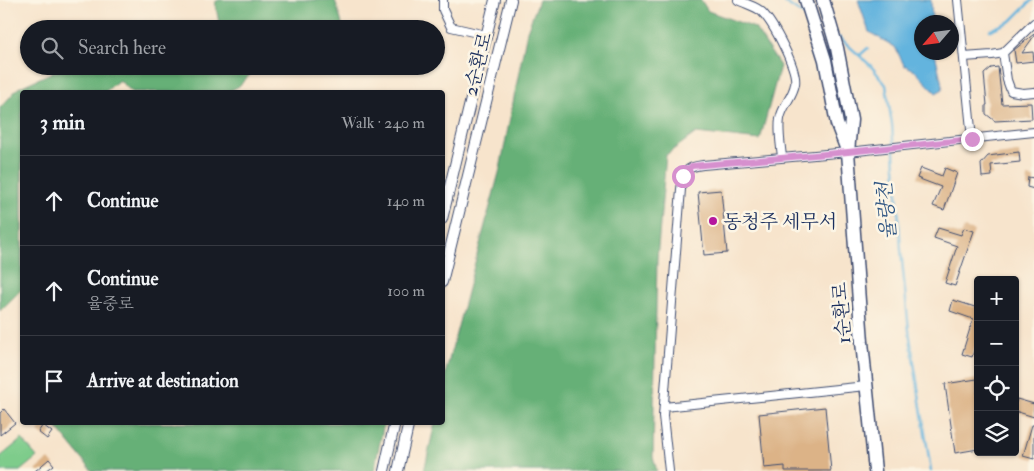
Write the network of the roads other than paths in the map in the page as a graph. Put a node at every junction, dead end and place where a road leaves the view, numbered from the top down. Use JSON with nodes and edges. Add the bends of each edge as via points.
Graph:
{"nodes":[{"id":1,"x":442,"y":0,"type":"edge"},
{"id":2,"x":495,"y":0,"type":"edge"},
{"id":3,"x":511,"y":0,"type":"edge"},
{"id":4,"x":738,"y":0,"type":"edge"},
{"id":5,"x":806,"y":0,"type":"edge"},
{"id":6,"x":823,"y":0,"type":"edge"},
{"id":7,"x":958,"y":0,"type":"edge"},
{"id":8,"x":1034,"y":23,"type":"edge"},
{"id":9,"x":486,"y":36,"type":"junction"},
{"id":10,"x":1002,"y":52,"type":"junction"},
{"id":11,"x":964,"y":57,"type":"junction"},
{"id":12,"x":1034,"y":92,"type":"edge"},
{"id":13,"x":1034,"y":132,"type":"edge"},
{"id":14,"x":972,"y":139,"type":"junction"},
{"id":15,"x":848,"y":152,"type":"junction"},
{"id":16,"x":782,"y":158,"type":"junction"},
{"id":17,"x":445,"y":207,"type":"edge"},
{"id":18,"x":445,"y":270,"type":"edge"},
{"id":19,"x":866,"y":386,"type":"junction"},
{"id":20,"x":664,"y":407,"type":"junction"},
{"id":21,"x":394,"y":425,"type":"edge"},
{"id":22,"x":408,"y":425,"type":"edge"},
{"id":23,"x":384,"y":471,"type":"edge"},
{"id":24,"x":398,"y":471,"type":"edge"},
{"id":25,"x":668,"y":471,"type":"edge"},
{"id":26,"x":875,"y":471,"type":"edge"}],
"edges":[{"from":1,"to":9,"type":"street","via":[[442,10],[452,27]]},
{"from":2,"to":9,"type":"street","name":"2순환로"},
{"from":3,"to":18,"type":"street","name":"2순환로"},
{"from":4,"to":16,"type":"street","via":[[761,10],[795,74],[792,96],[780,119]]},
{"from":5,"to":15,"type":"main road","name":"1순환로","via":[[825,60],[836,124]]},
{"from":6,"to":15,"type":"main road","name":"1순환로","via":[[837,48],[851,120]]},
{"from":7,"to":11,"type":"street"},
{"from":8,"to":10,"type":"street"},
{"from":9,"to":17,"type":"street","name":"2순환로"},
{"from":10,"to":11,"type":"street"},
{"from":10,"to":12,"type":"street","via":[[1011,91]]},
{"from":11,"to":14,"type":"street"},
{"from":13,"to":14,"type":"street"},
{"from":14,"to":15,"type":"street"},
{"from":15,"to":16,"type":"street"},
{"from":15,"to":19,"type":"main road","name":"1순환로"},
{"from":16,"to":20,"type":"street","via":[[692,166],[683,176]]},
{"from":19,"to":20,"type":"street"},
{"from":19,"to":26,"type":"main road","name":"1순환로"},
{"from":20,"to":25,"type":"street"},
{"from":21,"to":23,"type":"street"},
{"from":22,"to":24,"type":"street"}]}
